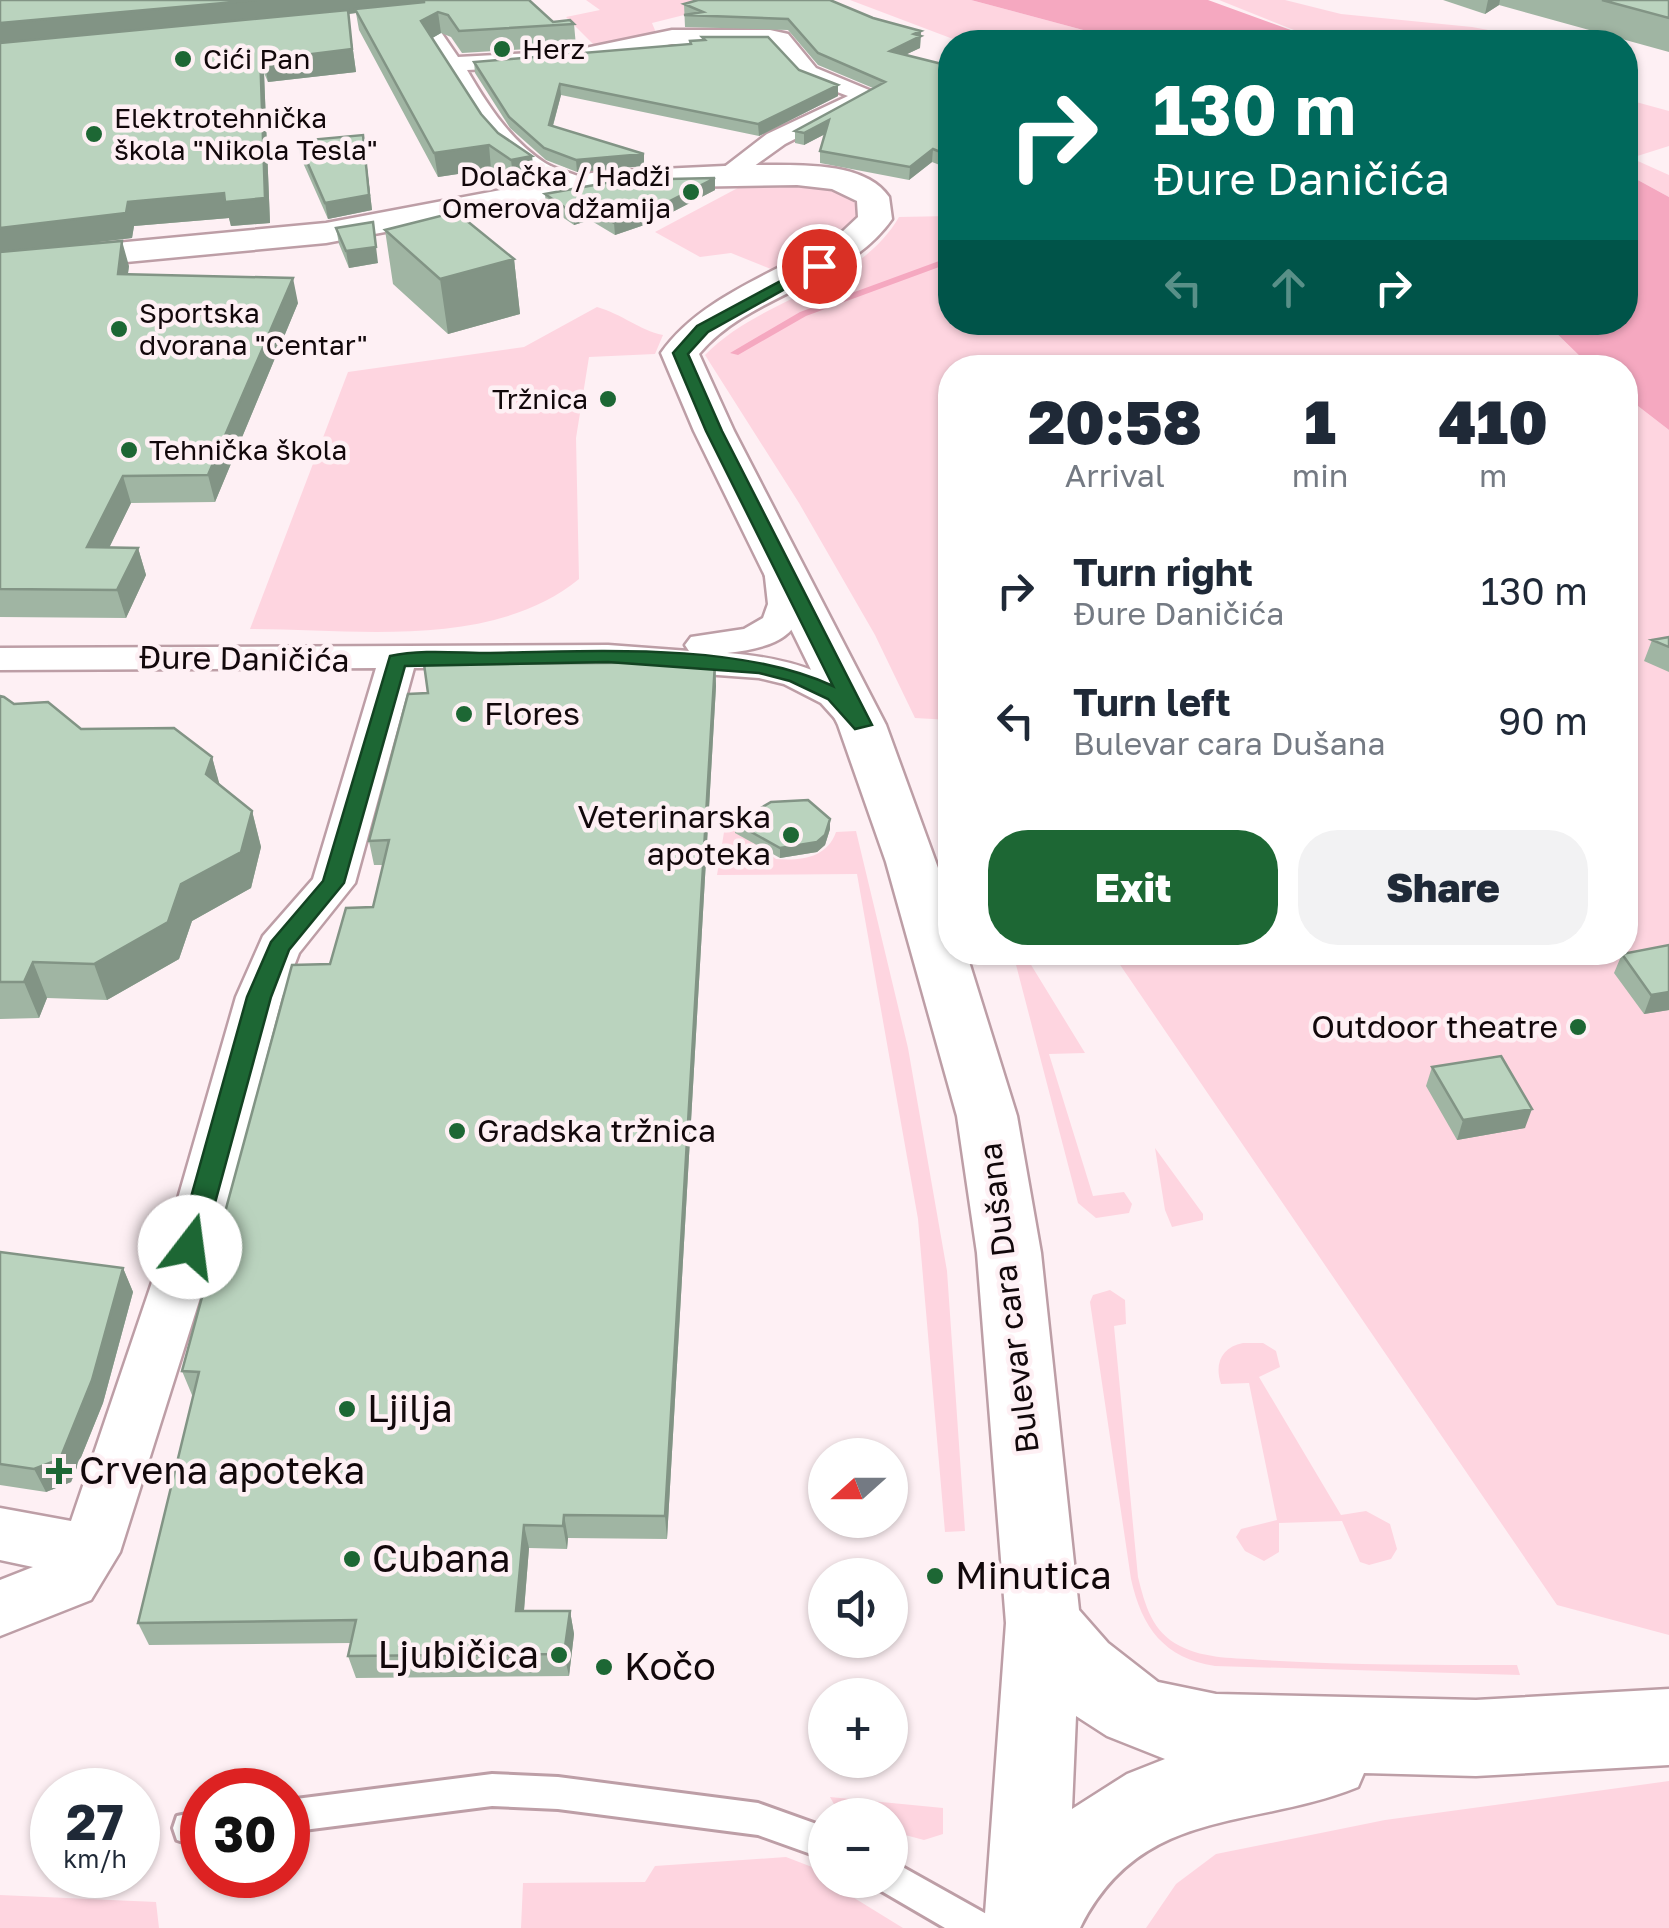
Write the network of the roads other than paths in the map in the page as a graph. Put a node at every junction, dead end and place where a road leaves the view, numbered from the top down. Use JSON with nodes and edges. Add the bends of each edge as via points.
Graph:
{"nodes":[{"id":1,"x":406,"y":11,"type":"edge"},
{"id":2,"x":456,"y":64,"type":"junction"},
{"id":3,"x":732,"y":174,"type":"junction"},
{"id":4,"x":575,"y":184,"type":"junction"},
{"id":5,"x":0,"y":264,"type":"edge"},
{"id":6,"x":781,"y":559,"type":"junction"},
{"id":7,"x":608,"y":656,"type":"junction"},
{"id":8,"x":0,"y":659,"type":"edge"},
{"id":9,"x":397,"y":660,"type":"junction"},
{"id":10,"x":862,"y":725,"type":"junction"},
{"id":11,"x":938,"y":950,"type":"edge"},
{"id":12,"x":942,"y":965,"type":"edge"},
{"id":13,"x":0,"y":1534,"type":"edge"},
{"id":14,"x":90,"y":1552,"type":"junction"},
{"id":15,"x":0,"y":1608,"type":"edge"},
{"id":16,"x":1042,"y":1623,"type":"junction"},
{"id":17,"x":1669,"y":1727,"type":"edge"},
{"id":18,"x":1476,"y":1738,"type":"junction"},
{"id":19,"x":310,"y":1813,"type":"edge"},
{"id":20,"x":808,"y":1837,"type":"edge"},
{"id":21,"x":908,"y":1887,"type":"edge"},
{"id":22,"x":978,"y":1928,"type":"edge"},
{"id":23,"x":1026,"y":1928,"type":"edge"},
{"id":24,"x":1036,"y":1928,"type":"edge"}],
"edges":[{"from":1,"to":2,"type":"street"},
{"from":2,"to":3,"type":"street","via":[[571,58],[659,38],[751,35],[780,39],[808,74],[869,96],[776,139]]},
{"from":2,"to":4,"type":"street","via":[[512,155],[535,172]]},
{"from":3,"to":4,"type":"street"},
{"from":3,"to":6,"type":"street","name":"Bulevar cara Dušana","via":[[826,179],[858,186],[873,198],[875,219],[843,251],[702,329],[680,353]]},
{"from":4,"to":5,"type":"street","via":[[368,228]]},
{"from":6,"to":7,"type":"street","name":"Đure Daničića","via":[[784,616],[768,633]]},
{"from":6,"to":10,"type":"street","name":"Bulevar cara Dušana"},
{"from":7,"to":9,"type":"street","name":"Đure Daničića"},
{"from":7,"to":10,"type":"street","name":"Đure Daničića","via":[[780,672],[835,694]]},
{"from":8,"to":9,"type":"street","name":"Đure Daničića"},
{"from":9,"to":14,"type":"street","via":[[333,883],[279,947],[259,997],[175,1294]]},
{"from":10,"to":11,"type":"street","name":"Bulevar cara Dušana"},
{"from":12,"to":16,"type":"street","name":"Bulevar cara Dušana","via":[[987,1116],[1009,1254]]},
{"from":13,"to":14,"type":"street"},
{"from":14,"to":15,"type":"street","via":[[70,1581]]},
{"from":16,"to":18,"type":"street","via":[[1093,1685],[1149,1719],[1216,1732]]},
{"from":16,"to":23,"type":"street","name":"Bulevar cara Dušana"},
{"from":17,"to":18,"type":"street"},
{"from":18,"to":24,"type":"street","via":[[1253,1772],[1145,1806],[1078,1852]]},
{"from":19,"to":20,"type":"lane","via":[[492,1790],[558,1793],[758,1818]]},
{"from":21,"to":22,"type":"lane"}]}
